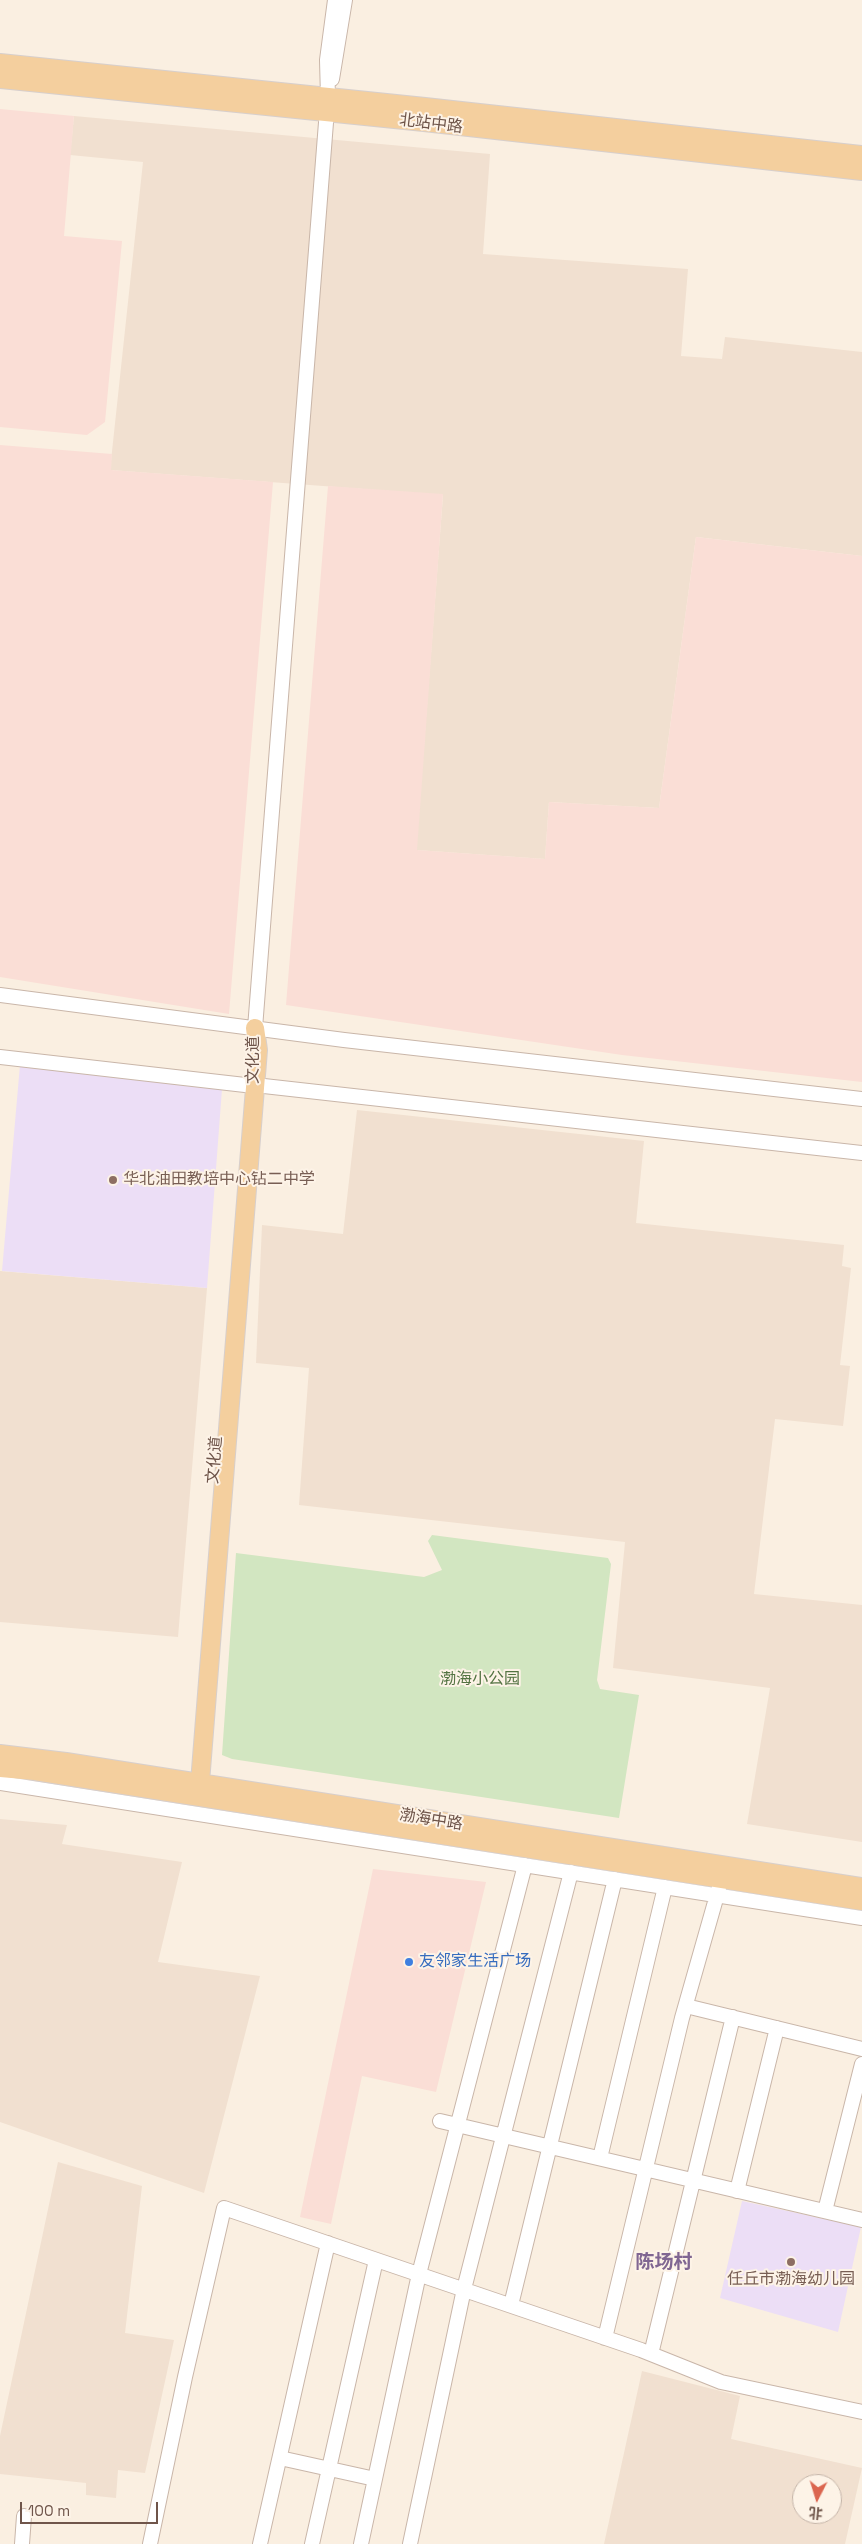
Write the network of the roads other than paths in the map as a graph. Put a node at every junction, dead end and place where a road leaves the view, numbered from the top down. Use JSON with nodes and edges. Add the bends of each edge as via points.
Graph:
{"nodes":[{"id":1,"x":335,"y":0,"type":"edge"},
{"id":2,"x":345,"y":0,"type":"edge"},
{"id":3,"x":0,"y":64,"type":"edge"},
{"id":4,"x":0,"y":79,"type":"edge"},
{"id":5,"x":327,"y":105,"type":"junction"},
{"id":6,"x":862,"y":155,"type":"edge"},
{"id":7,"x":862,"y":171,"type":"edge"},
{"id":8,"x":0,"y":995,"type":"edge"},
{"id":9,"x":255,"y":1028,"type":"junction"},
{"id":10,"x":0,"y":1057,"type":"edge"},
{"id":11,"x":250,"y":1085,"type":"junction"},
{"id":12,"x":862,"y":1099,"type":"edge"},
{"id":13,"x":862,"y":1153,"type":"edge"},
{"id":14,"x":0,"y":1754,"type":"edge"},
{"id":15,"x":0,"y":1768,"type":"edge"},
{"id":16,"x":0,"y":1783,"type":"edge"},
{"id":17,"x":194,"y":1790,"type":"junction"},
{"id":18,"x":524,"y":1865,"type":"junction"},
{"id":19,"x":571,"y":1872,"type":"junction"},
{"id":20,"x":615,"y":1879,"type":"junction"},
{"id":21,"x":665,"y":1887,"type":"junction"},
{"id":22,"x":719,"y":1887,"type":"junction"},
{"id":23,"x":862,"y":1887,"type":"edge"},
{"id":24,"x":862,"y":1901,"type":"edge"},
{"id":25,"x":862,"y":1918,"type":"edge"},
{"id":26,"x":686,"y":2006,"type":"junction"},
{"id":27,"x":733,"y":2017,"type":"junction"},
{"id":28,"x":777,"y":2028,"type":"junction"},
{"id":29,"x":862,"y":2049,"type":"edge"},
{"id":30,"x":862,"y":2064,"type":"edge"},
{"id":31,"x":440,"y":2121,"type":"dead end"},
{"id":32,"x":459,"y":2125,"type":"junction"},
{"id":33,"x":504,"y":2136,"type":"junction"},
{"id":34,"x":550,"y":2147,"type":"junction"},
{"id":35,"x":600,"y":2158,"type":"junction"},
{"id":36,"x":646,"y":2169,"type":"junction"},
{"id":37,"x":692,"y":2180,"type":"junction"},
{"id":38,"x":736,"y":2190,"type":"junction"},
{"id":39,"x":825,"y":2211,"type":"junction"},
{"id":40,"x":862,"y":2220,"type":"edge"},
{"id":41,"x":328,"y":2243,"type":"junction"},
{"id":42,"x":376,"y":2260,"type":"junction"},
{"id":43,"x":419,"y":2274,"type":"junction"},
{"id":44,"x":464,"y":2290,"type":"junction"},
{"id":45,"x":511,"y":2305,"type":"junction"},
{"id":46,"x":605,"y":2338,"type":"junction"},
{"id":47,"x":652,"y":2354,"type":"junction"},
{"id":48,"x":862,"y":2412,"type":"edge"},
{"id":49,"x":280,"y":2458,"type":"junction"},
{"id":50,"x":328,"y":2468,"type":"junction"},
{"id":51,"x":375,"y":2478,"type":"junction"},
{"id":52,"x":24,"y":2516,"type":"dead end"},
{"id":53,"x":22,"y":2544,"type":"edge"},
{"id":54,"x":150,"y":2544,"type":"edge"},
{"id":55,"x":260,"y":2544,"type":"edge"},
{"id":56,"x":312,"y":2544,"type":"edge"},
{"id":57,"x":361,"y":2544,"type":"edge"},
{"id":58,"x":410,"y":2544,"type":"edge"}],
"edges":[{"from":1,"to":5,"type":"street","via":[[327,60]]},
{"from":2,"to":5,"type":"street","via":[[337,62]]},
{"from":3,"to":5,"type":"main road","name":"北站中路"},
{"from":4,"to":5,"type":"main road","name":"北站中路"},
{"from":5,"to":6,"type":"main road","name":"北站中路"},
{"from":5,"to":7,"type":"main road","name":"北站中路"},
{"from":5,"to":9,"type":"street"},
{"from":8,"to":9,"type":"street"},
{"from":9,"to":11,"type":"main road","name":"文化道","via":[[248,1049]]},
{"from":9,"to":12,"type":"street"},
{"from":10,"to":11,"type":"street"},
{"from":11,"to":13,"type":"street"},
{"from":11,"to":17,"type":"main road","name":"文化道"},
{"from":14,"to":17,"type":"main road","name":"渤海中路"},
{"from":15,"to":17,"type":"main road","name":"渤海中路"},
{"from":16,"to":18,"type":"street"},
{"from":17,"to":22,"type":"main road","name":"渤海中路"},
{"from":17,"to":23,"type":"main road","name":"渤海中路"},
{"from":18,"to":19,"type":"street"},
{"from":18,"to":32,"type":"street"},
{"from":19,"to":20,"type":"street"},
{"from":19,"to":33,"type":"street"},
{"from":20,"to":21,"type":"street"},
{"from":20,"to":34,"type":"street"},
{"from":21,"to":22,"type":"street"},
{"from":21,"to":35,"type":"street"},
{"from":22,"to":24,"type":"main road","name":"渤海中路"},
{"from":22,"to":25,"type":"street"},
{"from":22,"to":26,"type":"street"},
{"from":26,"to":27,"type":"street"},
{"from":26,"to":36,"type":"street"},
{"from":27,"to":28,"type":"street"},
{"from":27,"to":37,"type":"street"},
{"from":28,"to":29,"type":"street"},
{"from":28,"to":38,"type":"street"},
{"from":30,"to":39,"type":"street"},
{"from":31,"to":32,"type":"street"},
{"from":32,"to":33,"type":"street"},
{"from":32,"to":43,"type":"street"},
{"from":33,"to":34,"type":"street"},
{"from":33,"to":44,"type":"street"},
{"from":34,"to":35,"type":"street"},
{"from":34,"to":45,"type":"street"},
{"from":35,"to":36,"type":"street"},
{"from":36,"to":37,"type":"street"},
{"from":36,"to":46,"type":"street"},
{"from":37,"to":38,"type":"street"},
{"from":37,"to":47,"type":"street"},
{"from":38,"to":39,"type":"street"},
{"from":39,"to":40,"type":"street"},
{"from":41,"to":42,"type":"street"},
{"from":41,"to":49,"type":"street"},
{"from":41,"to":54,"type":"street","via":[[224,2208]]},
{"from":42,"to":43,"type":"street"},
{"from":42,"to":50,"type":"street"},
{"from":43,"to":44,"type":"street"},
{"from":43,"to":51,"type":"street"},
{"from":44,"to":45,"type":"street"},
{"from":44,"to":58,"type":"street"},
{"from":45,"to":46,"type":"street"},
{"from":46,"to":47,"type":"street"},
{"from":47,"to":48,"type":"street","via":[[720,2382]]},
{"from":49,"to":50,"type":"street"},
{"from":49,"to":55,"type":"street"},
{"from":50,"to":51,"type":"street"},
{"from":50,"to":56,"type":"street"},
{"from":51,"to":57,"type":"street"},
{"from":52,"to":53,"type":"street"}]}
